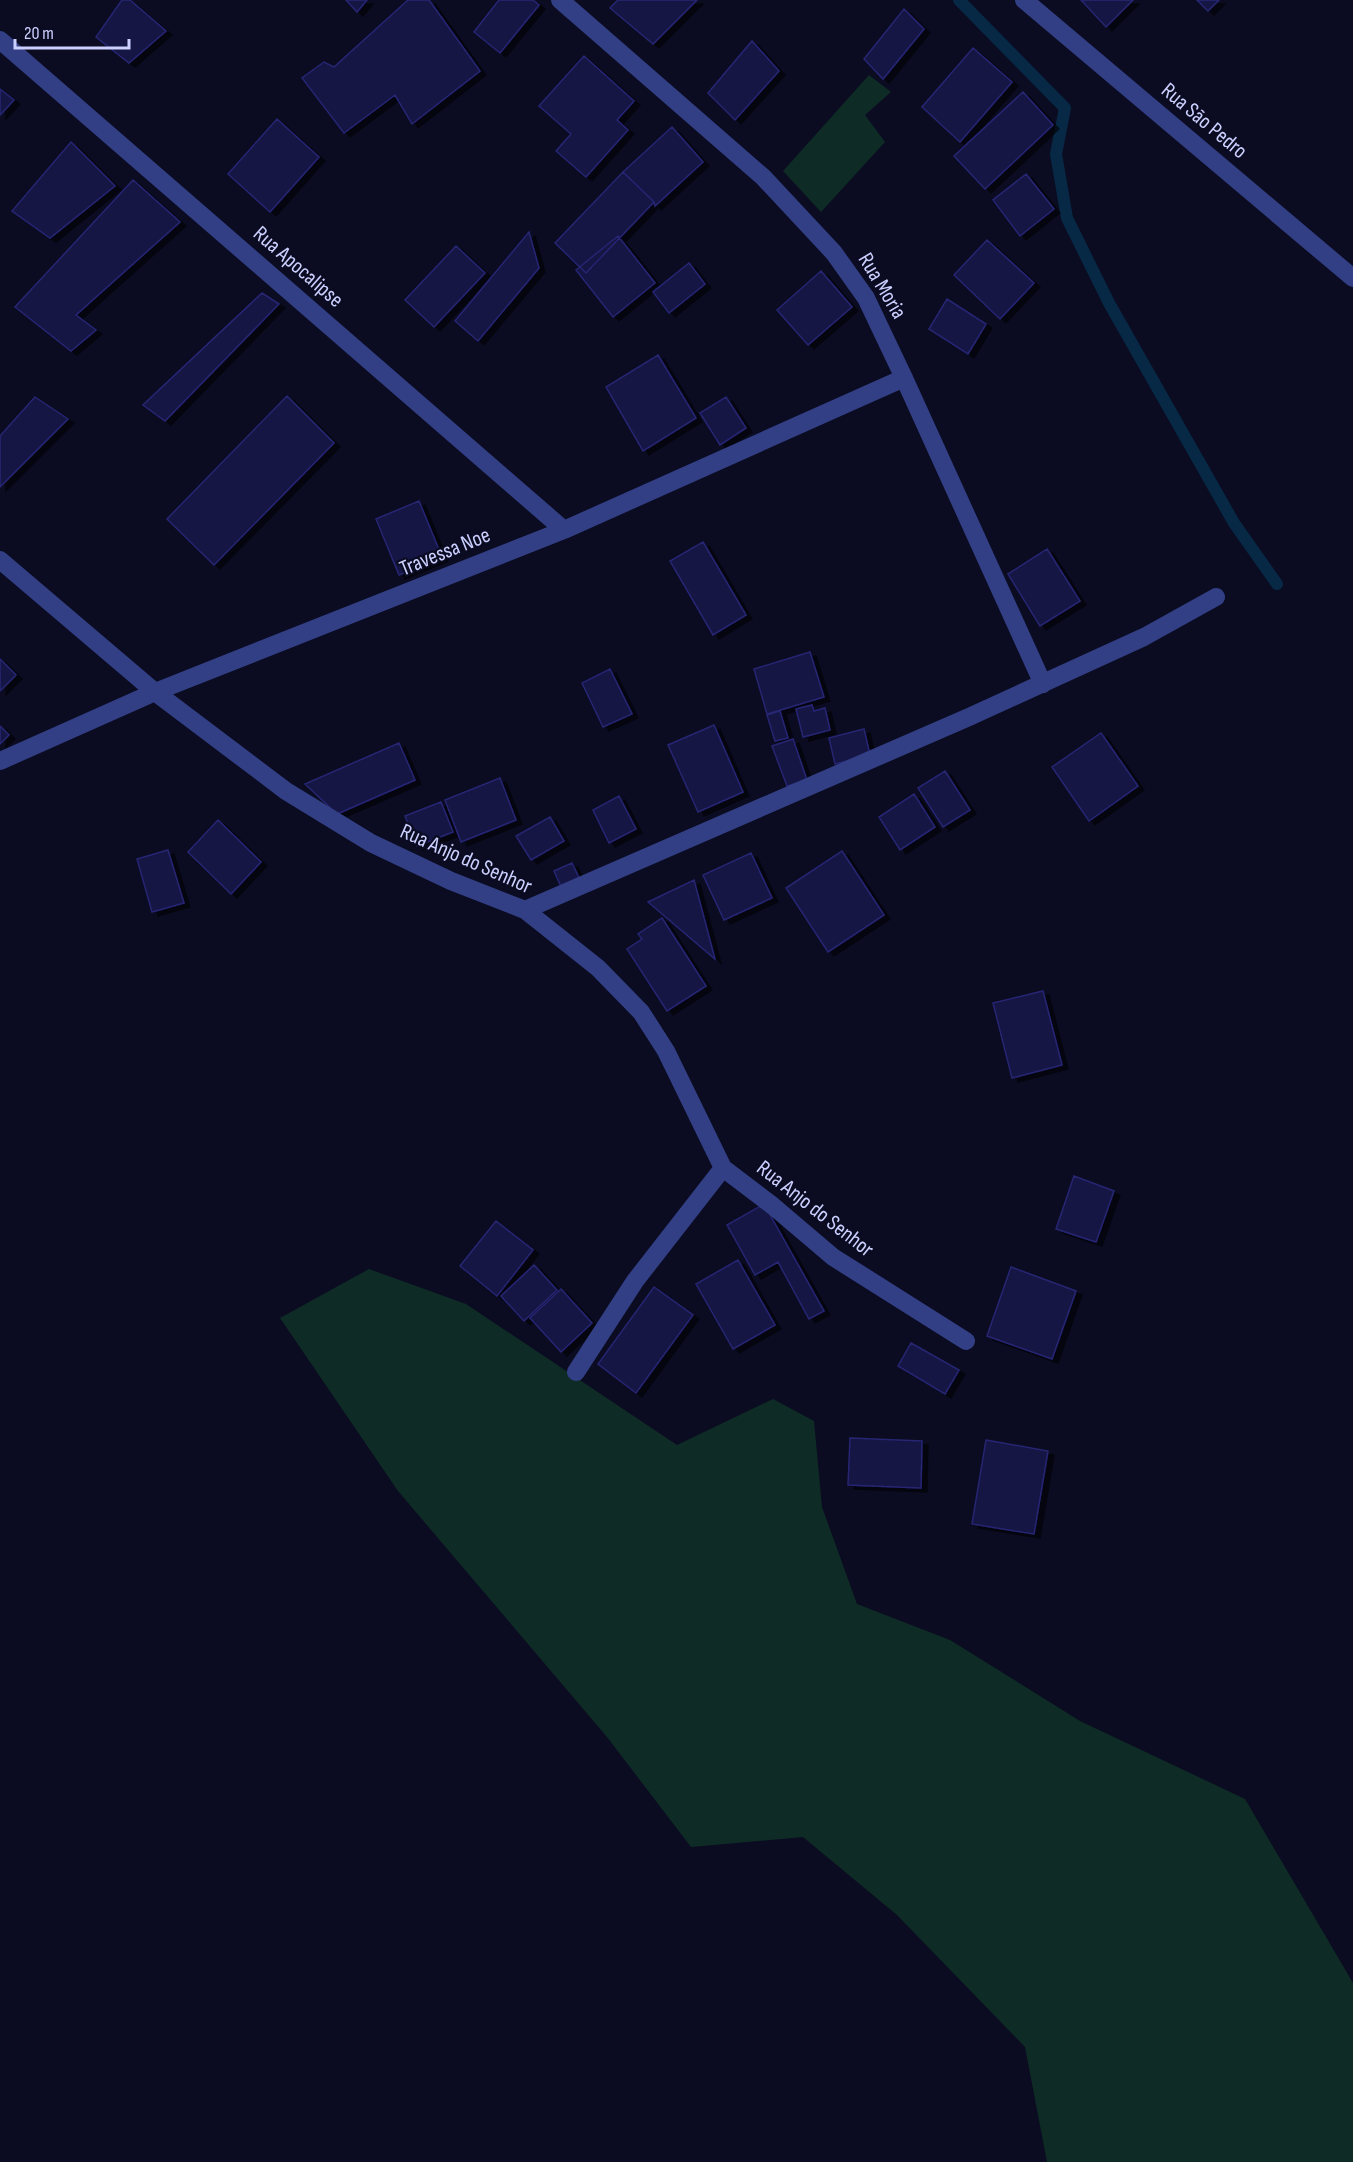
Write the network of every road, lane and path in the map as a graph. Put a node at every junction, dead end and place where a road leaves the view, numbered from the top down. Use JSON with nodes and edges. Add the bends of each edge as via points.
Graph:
{"nodes":[{"id":1,"x":560,"y":0,"type":"edge"},
{"id":2,"x":1024,"y":0,"type":"edge"},
{"id":3,"x":0,"y":40,"type":"edge"},
{"id":4,"x":1353,"y":278,"type":"edge"},
{"id":5,"x":904,"y":378,"type":"junction"},
{"id":6,"x":564,"y":530,"type":"junction"},
{"id":7,"x":0,"y":560,"type":"edge"},
{"id":8,"x":1216,"y":597,"type":"dead end"},
{"id":9,"x":1042,"y":684,"type":"junction"},
{"id":10,"x":155,"y":692,"type":"junction"},
{"id":11,"x":0,"y":761,"type":"edge"},
{"id":12,"x":525,"y":910,"type":"junction"},
{"id":13,"x":723,"y":1168,"type":"junction"},
{"id":14,"x":966,"y":1341,"type":"dead end"},
{"id":15,"x":576,"y":1372,"type":"dead end"}],
"edges":[{"from":1,"to":5,"type":"street","name":"Rua Moria","via":[[764,177],[834,253],[866,298]]},
{"from":2,"to":4,"type":"street","name":"Rua São Pedro"},
{"from":3,"to":6,"type":"street","name":"Rua Apocalipse"},
{"from":5,"to":6,"type":"street","name":"Travessa Noe"},
{"from":5,"to":9,"type":"street","name":"Rua Moria"},
{"from":6,"to":10,"type":"street","name":"Travessa Noe"},
{"from":7,"to":10,"type":"street","name":"Rua Anjo do Senhor"},
{"from":8,"to":9,"type":"street","via":[[1144,637]]},
{"from":9,"to":12,"type":"street"},
{"from":10,"to":11,"type":"street","name":"Travessa Noe"},
{"from":10,"to":12,"type":"street","name":"Rua Anjo do Senhor","via":[[286,791],[371,843]]},
{"from":12,"to":13,"type":"street","name":"Rua Anjo do Senhor","via":[[598,968],[641,1012],[666,1051]]},
{"from":13,"to":14,"type":"street","name":"Rua Anjo do Senhor","via":[[833,1257]]},
{"from":13,"to":15,"type":"street","via":[[635,1281]]}]}
